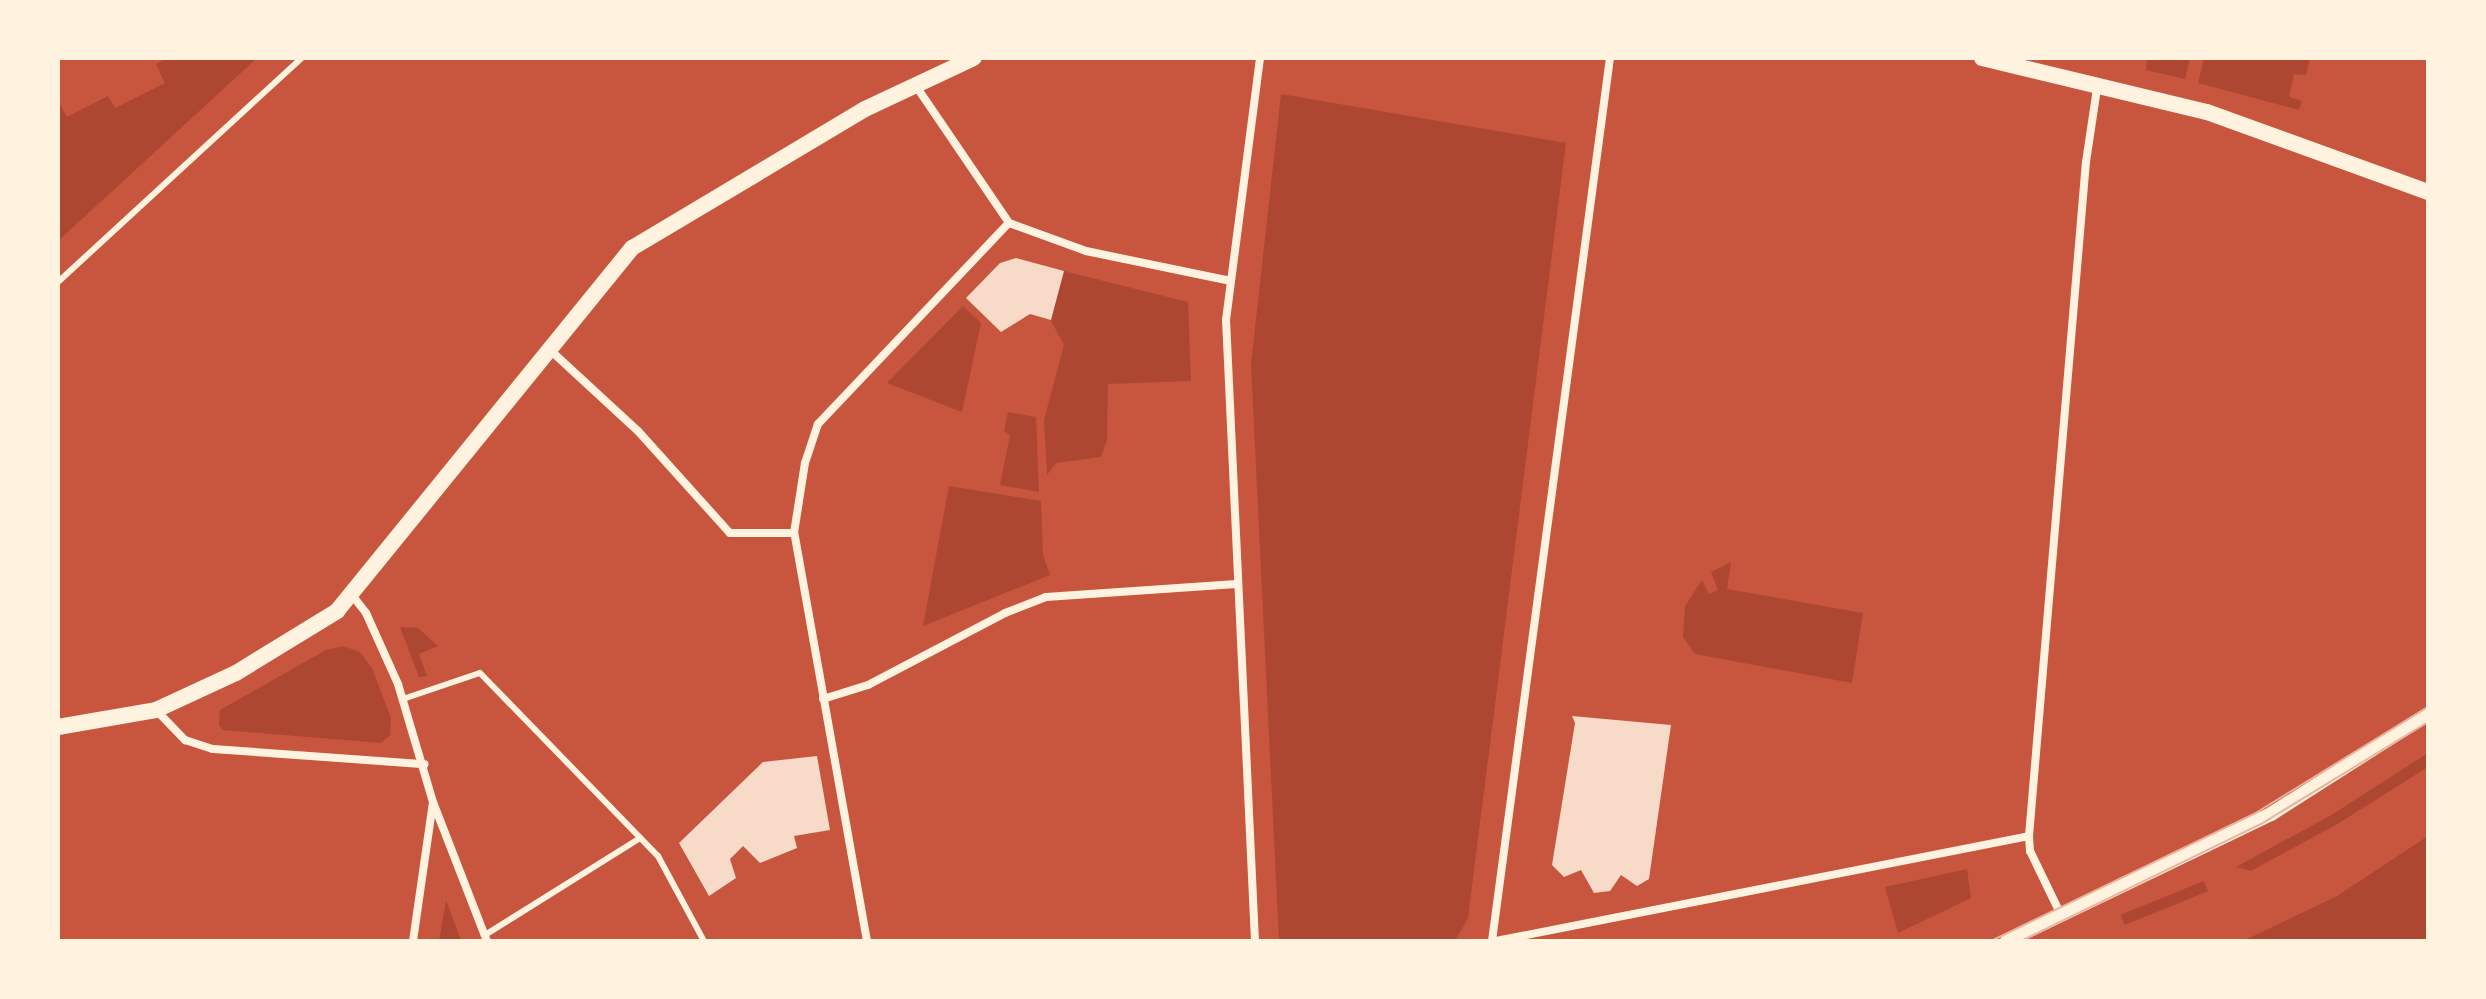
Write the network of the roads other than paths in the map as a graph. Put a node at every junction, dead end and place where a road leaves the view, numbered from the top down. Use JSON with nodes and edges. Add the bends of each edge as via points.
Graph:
{"nodes":[{"id":1,"x":302,"y":58,"type":"edge"},
{"id":2,"x":974,"y":58,"type":"edge"},
{"id":3,"x":1260,"y":58,"type":"edge"},
{"id":4,"x":1610,"y":58,"type":"edge"},
{"id":5,"x":1982,"y":58,"type":"edge"},
{"id":6,"x":915,"y":85,"type":"junction"},
{"id":7,"x":2097,"y":88,"type":"junction"},
{"id":8,"x":2428,"y":192,"type":"edge"},
{"id":9,"x":1009,"y":223,"type":"junction"},
{"id":10,"x":1231,"y":281,"type":"junction"},
{"id":11,"x":58,"y":282,"type":"edge"},
{"id":12,"x":549,"y":349,"type":"junction"},
{"id":13,"x":794,"y":533,"type":"junction"},
{"id":14,"x":1237,"y":584,"type":"junction"},
{"id":15,"x":352,"y":595,"type":"junction"},
{"id":16,"x":403,"y":699,"type":"junction"},
{"id":17,"x":823,"y":699,"type":"junction"},
{"id":18,"x":156,"y":710,"type":"junction"},
{"id":19,"x":2428,"y":714,"type":"edge"},
{"id":20,"x":58,"y":727,"type":"edge"},
{"id":21,"x":424,"y":764,"type":"junction"},
{"id":22,"x":433,"y":802,"type":"junction"},
{"id":23,"x":2029,"y":836,"type":"junction"},
{"id":24,"x":640,"y":838,"type":"junction"},
{"id":25,"x":2061,"y":915,"type":"junction"},
{"id":26,"x":486,"y":938,"type":"edge"},
{"id":27,"x":413,"y":941,"type":"edge"},
{"id":28,"x":704,"y":941,"type":"edge"},
{"id":29,"x":867,"y":941,"type":"edge"},
{"id":30,"x":1255,"y":941,"type":"edge"},
{"id":31,"x":1494,"y":941,"type":"edge"},
{"id":32,"x":2007,"y":941,"type":"edge"}],
"edges":[{"from":1,"to":11,"type":"lane"},
{"from":2,"to":6,"type":"main road"},
{"from":3,"to":10,"type":"street"},
{"from":4,"to":31,"type":"street"},
{"from":5,"to":7,"type":"main road"},
{"from":6,"to":9,"type":"street"},
{"from":6,"to":12,"type":"main road","via":[[858,112],[649,235],[632,248]]},
{"from":7,"to":8,"type":"main road","via":[[2207,112]]},
{"from":7,"to":23,"type":"street","via":[[2070,333]]},
{"from":9,"to":10,"type":"street","via":[[1086,251]]},
{"from":9,"to":13,"type":"street","via":[[818,424],[805,463]]},
{"from":10,"to":14,"type":"street","via":[[1226,320]]},
{"from":12,"to":13,"type":"street","via":[[638,431],[730,533]]},
{"from":12,"to":15,"type":"main road"},
{"from":13,"to":17,"type":"street"},
{"from":14,"to":17,"type":"street","via":[[1046,597],[868,685]]},
{"from":14,"to":30,"type":"street"},
{"from":15,"to":16,"type":"street","via":[[366,613]]},
{"from":15,"to":18,"type":"main road","via":[[337,611],[236,673]]},
{"from":16,"to":21,"type":"street"},
{"from":16,"to":24,"type":"lane","via":[[480,673]]},
{"from":17,"to":29,"type":"street"},
{"from":18,"to":20,"type":"main road"},
{"from":18,"to":21,"type":"street","via":[[185,740],[213,749]]},
{"from":19,"to":25,"type":"street","via":[[2271,814]]},
{"from":21,"to":22,"type":"street"},
{"from":22,"to":26,"type":"street"},
{"from":22,"to":27,"type":"street"},
{"from":23,"to":25,"type":"street","via":[[2030,851]]},
{"from":23,"to":31,"type":"street"},
{"from":24,"to":26,"type":"lane"},
{"from":24,"to":28,"type":"lane","via":[[658,856]]},
{"from":25,"to":32,"type":"street"}]}
